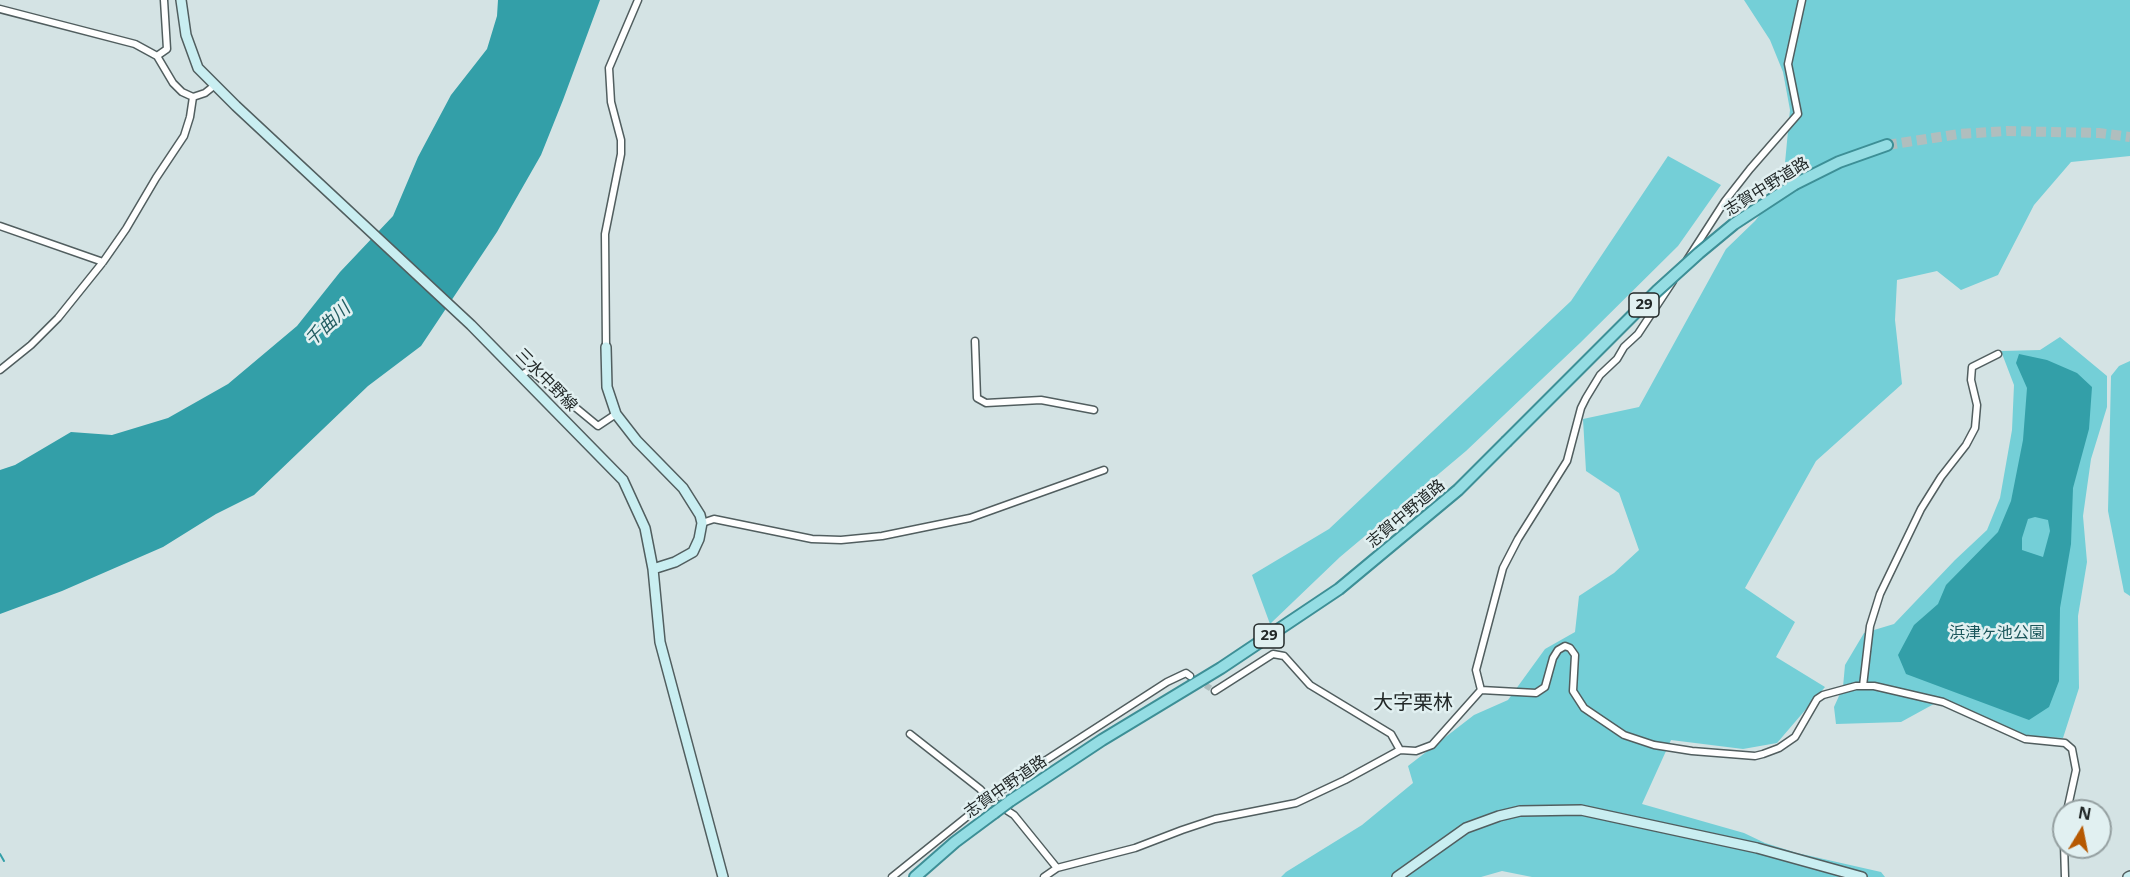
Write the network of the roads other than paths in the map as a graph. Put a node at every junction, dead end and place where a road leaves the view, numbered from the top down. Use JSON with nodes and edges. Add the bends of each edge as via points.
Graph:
{"nodes":[{"id":1,"x":164,"y":0,"type":"edge"},
{"id":2,"x":181,"y":0,"type":"edge"},
{"id":3,"x":638,"y":0,"type":"edge"},
{"id":4,"x":1802,"y":0,"type":"edge"},
{"id":5,"x":0,"y":9,"type":"edge"},
{"id":6,"x":157,"y":56,"type":"junction"},
{"id":7,"x":215,"y":85,"type":"junction"},
{"id":8,"x":193,"y":97,"type":"junction"},
{"id":9,"x":1887,"y":145,"type":"tunnel mouth"},
{"id":10,"x":0,"y":226,"type":"edge"},
{"id":11,"x":103,"y":262,"type":"junction"},
{"id":12,"x":975,"y":341,"type":"dead end"},
{"id":13,"x":606,"y":347,"type":"joint"},
{"id":14,"x":1998,"y":354,"type":"dead end"},
{"id":15,"x":0,"y":370,"type":"edge"},
{"id":16,"x":521,"y":375,"type":"junction"},
{"id":17,"x":1094,"y":410,"type":"dead end"},
{"id":18,"x":616,"y":414,"type":"junction"},
{"id":19,"x":1104,"y":470,"type":"dead end"},
{"id":20,"x":702,"y":523,"type":"junction"},
{"id":21,"x":653,"y":569,"type":"junction"},
{"id":22,"x":1190,"y":676,"type":"dead end"},
{"id":23,"x":1863,"y":686,"type":"junction"},
{"id":24,"x":1481,"y":690,"type":"junction"},
{"id":25,"x":1215,"y":691,"type":"dead end"},
{"id":26,"x":910,"y":734,"type":"dead end"},
{"id":27,"x":1400,"y":750,"type":"junction"},
{"id":28,"x":989,"y":799,"type":"junction"},
{"id":29,"x":2070,"y":799,"type":"edge"},
{"id":30,"x":2064,"y":859,"type":"edge"},
{"id":31,"x":1057,"y":868,"type":"junction"},
{"id":32,"x":723,"y":877,"type":"edge"},
{"id":33,"x":892,"y":877,"type":"edge"},
{"id":34,"x":915,"y":877,"type":"edge"},
{"id":35,"x":1044,"y":877,"type":"edge"},
{"id":36,"x":1397,"y":877,"type":"edge"},
{"id":37,"x":1862,"y":877,"type":"edge"},
{"id":38,"x":2065,"y":877,"type":"edge"}],
"edges":[{"from":1,"to":6,"type":"street","via":[[166,49]]},
{"from":2,"to":7,"type":"main road","name":"三水中野線","via":[[192,56]]},
{"from":3,"to":13,"type":"street","via":[[609,68],[610,102],[621,154],[605,234]]},
{"from":4,"to":24,"type":"street","via":[[1788,64],[1798,114],[1725,201],[1654,312],[1600,375],[1581,408],[1567,461],[1503,568],[1476,670]]},
{"from":5,"to":6,"type":"street","via":[[135,44]]},
{"from":6,"to":8,"type":"street","via":[[173,83]]},
{"from":7,"to":8,"type":"street"},
{"from":7,"to":16,"type":"main road","name":"三水中野線"},
{"from":8,"to":11,"type":"street","via":[[184,136]]},
{"from":9,"to":34,"type":"main road","name":"志賀中野道路","number":"29","bridge":true,"via":[[1795,184],[1734,224],[1657,291],[1458,490],[1339,589],[1010,801]]},
{"from":10,"to":11,"type":"street"},
{"from":11,"to":15,"type":"street","via":[[58,318]]},
{"from":12,"to":17,"type":"street","via":[[977,398],[986,403],[1041,400]]},
{"from":13,"to":18,"type":"main road","via":[[607,387]]},
{"from":14,"to":23,"type":"street","via":[[1972,367],[1976,428],[1921,509],[1880,594],[1870,626]]},
{"from":16,"to":18,"type":"street","via":[[530,370],[598,426]]},
{"from":16,"to":21,"type":"main road","name":"三水中野線","via":[[624,480],[645,528]]},
{"from":18,"to":20,"type":"main road","via":[[683,488]]},
{"from":19,"to":20,"type":"street","via":[[970,518],[882,536],[812,539],[714,519]]},
{"from":20,"to":21,"type":"main road","via":[[693,552]]},
{"from":21,"to":32,"type":"main road","name":"三水中野線","via":[[660,642]]},
{"from":22,"to":28,"type":"street","via":[[1167,682]]},
{"from":23,"to":24,"type":"street","via":[[1823,695],[1795,737],[1779,748],[1755,756],[1654,745],[1624,735],[1584,708],[1573,691],[1575,655],[1565,646],[1553,658],[1547,684],[1536,693]]},
{"from":23,"to":29,"type":"street","via":[[1943,702],[2025,739],[2065,743],[2072,748],[2076,770]]},
{"from":24,"to":27,"type":"street","via":[[1432,745],[1416,751]]},
{"from":25,"to":27,"type":"street","via":[[1273,654],[1284,656],[1310,686],[1391,734]]},
{"from":26,"to":28,"type":"street"},
{"from":27,"to":31,"type":"street","via":[[1296,803],[1215,819],[1135,848]]},
{"from":28,"to":31,"type":"street","via":[[1014,815]]},
{"from":28,"to":33,"type":"street"},
{"from":30,"to":38,"type":"street"},
{"from":31,"to":35,"type":"street"},
{"from":36,"to":37,"type":"main road","via":[[1466,828],[1520,811],[1571,810],[1758,848]]}]}
